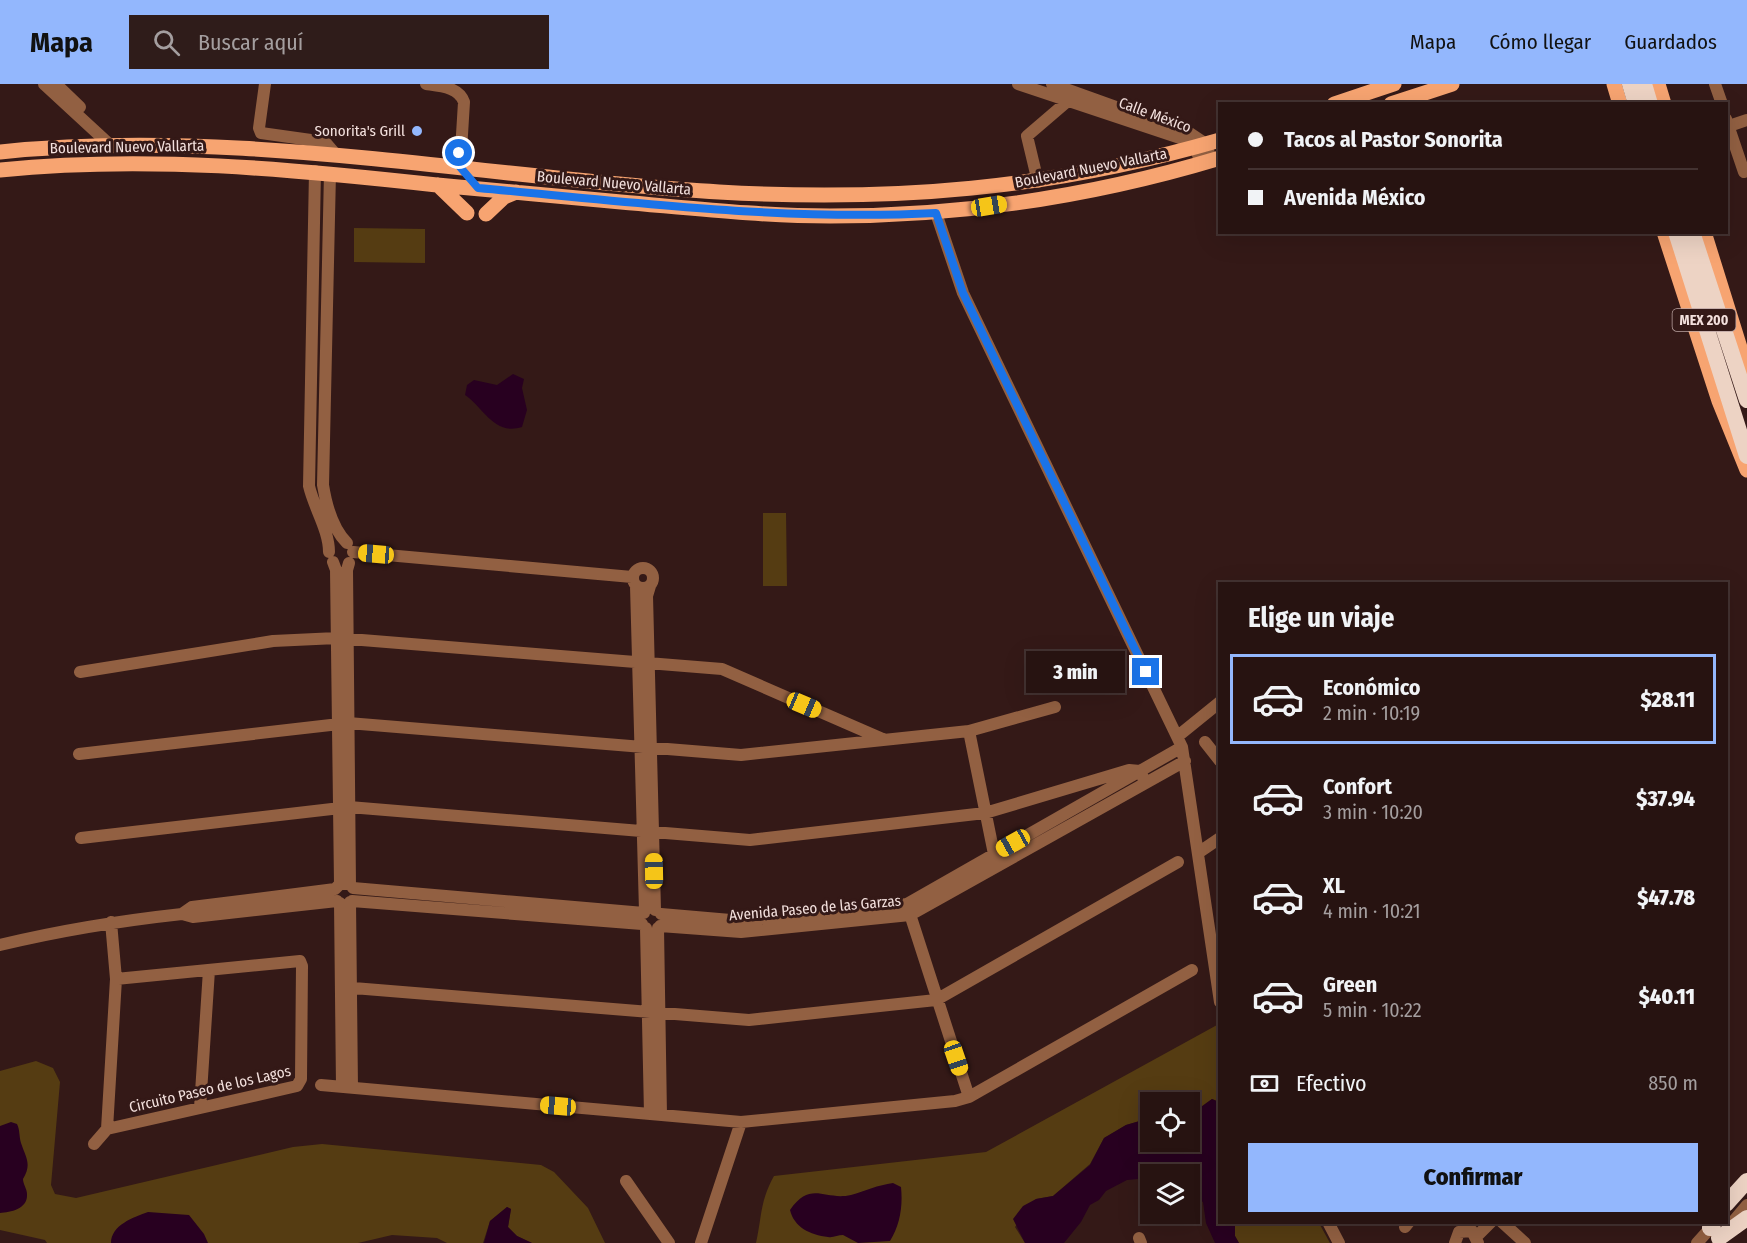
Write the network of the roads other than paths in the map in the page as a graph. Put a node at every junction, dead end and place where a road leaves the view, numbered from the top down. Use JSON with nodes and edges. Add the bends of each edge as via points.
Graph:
{"nodes":[{"id":1,"x":44,"y":84,"type":"edge"},
{"id":2,"x":56,"y":84,"type":"edge"},
{"id":3,"x":266,"y":84,"type":"edge"},
{"id":4,"x":433,"y":84,"type":"edge"},
{"id":5,"x":1018,"y":84,"type":"edge"},
{"id":6,"x":1052,"y":84,"type":"edge"},
{"id":7,"x":1394,"y":84,"type":"edge"},
{"id":8,"x":1452,"y":84,"type":"edge"},
{"id":9,"x":1614,"y":84,"type":"edge"},
{"id":10,"x":1630,"y":84,"type":"edge"},
{"id":11,"x":1644,"y":84,"type":"edge"},
{"id":12,"x":1658,"y":84,"type":"edge"},
{"id":13,"x":1715,"y":84,"type":"edge"},
{"id":14,"x":1428,"y":88,"type":"edge"},
{"id":15,"x":1069,"y":100,"type":"junction"},
{"id":16,"x":68,"y":101,"type":"junction"},
{"id":17,"x":1340,"y":102,"type":"edge"},
{"id":18,"x":1396,"y":102,"type":"edge"},
{"id":19,"x":1619,"y":102,"type":"edge"},
{"id":20,"x":1635,"y":102,"type":"edge"},
{"id":21,"x":1649,"y":102,"type":"edge"},
{"id":22,"x":1663,"y":102,"type":"edge"},
{"id":23,"x":1721,"y":102,"type":"edge"},
{"id":24,"x":1747,"y":120,"type":"edge"},
{"id":25,"x":1728,"y":122,"type":"edge"},
{"id":26,"x":115,"y":144,"type":"junction"},
{"id":27,"x":1207,"y":144,"type":"edge"},
{"id":28,"x":200,"y":146,"type":"junction"},
{"id":29,"x":0,"y":152,"type":"edge"},
{"id":30,"x":337,"y":156,"type":"junction"},
{"id":31,"x":1210,"y":160,"type":"edge"},
{"id":32,"x":199,"y":163,"type":"junction"},
{"id":33,"x":0,"y":170,"type":"edge"},
{"id":34,"x":322,"y":172,"type":"junction"},
{"id":35,"x":1744,"y":172,"type":"dead end"},
{"id":36,"x":537,"y":175,"type":"junction"},
{"id":37,"x":462,"y":176,"type":"junction"},
{"id":38,"x":1038,"y":182,"type":"junction"},
{"id":39,"x":438,"y":185,"type":"junction"},
{"id":40,"x":478,"y":188,"type":"junction"},
{"id":41,"x":516,"y":192,"type":"junction"},
{"id":42,"x":315,"y":209,"type":"junction"},
{"id":43,"x":329,"y":209,"type":"junction"},
{"id":44,"x":467,"y":213,"type":"dead end"},
{"id":45,"x":936,"y":213,"type":"junction"},
{"id":46,"x":486,"y":214,"type":"dead end"},
{"id":47,"x":1665,"y":234,"type":"edge"},
{"id":48,"x":1677,"y":234,"type":"edge"},
{"id":49,"x":1693,"y":234,"type":"edge"},
{"id":50,"x":1705,"y":234,"type":"edge"},
{"id":51,"x":328,"y":245,"type":"junction"},
{"id":52,"x":314,"y":246,"type":"junction"},
{"id":53,"x":312,"y":368,"type":"junction"},
{"id":54,"x":325,"y":368,"type":"junction"},
{"id":55,"x":1747,"y":370,"type":"edge"},
{"id":56,"x":1747,"y":399,"type":"edge"},
{"id":57,"x":1747,"y":456,"type":"edge"},
{"id":58,"x":1747,"y":470,"type":"edge"},
{"id":59,"x":323,"y":485,"type":"junction"},
{"id":60,"x":309,"y":486,"type":"junction"},
{"id":61,"x":350,"y":553,"type":"junction"},
{"id":62,"x":331,"y":557,"type":"junction"},
{"id":63,"x":634,"y":581,"type":"junction"},
{"id":64,"x":650,"y":586,"type":"junction"},
{"id":65,"x":342,"y":638,"type":"junction"},
{"id":66,"x":644,"y":663,"type":"junction"},
{"id":67,"x":80,"y":672,"type":"dead end"},
{"id":68,"x":1218,"y":704,"type":"edge"},
{"id":69,"x":1055,"y":706,"type":"dead end"},
{"id":70,"x":343,"y":723,"type":"junction"},
{"id":71,"x":969,"y":731,"type":"junction"},
{"id":72,"x":886,"y":740,"type":"junction"},
{"id":73,"x":1180,"y":742,"type":"junction"},
{"id":74,"x":1205,"y":742,"type":"dead end"},
{"id":75,"x":646,"y":747,"type":"junction"},
{"id":76,"x":79,"y":754,"type":"dead end"},
{"id":77,"x":1218,"y":758,"type":"edge"},
{"id":78,"x":1185,"y":761,"type":"junction"},
{"id":79,"x":1142,"y":776,"type":"junction"},
{"id":80,"x":1109,"y":782,"type":"junction"},
{"id":81,"x":344,"y":807,"type":"junction"},
{"id":82,"x":985,"y":813,"type":"junction"},
{"id":83,"x":648,"y":832,"type":"junction"},
{"id":84,"x":81,"y":838,"type":"dead end"},
{"id":85,"x":1218,"y":838,"type":"edge"},
{"id":86,"x":1198,"y":853,"type":"junction"},
{"id":87,"x":995,"y":859,"type":"junction"},
{"id":88,"x":1179,"y":862,"type":"dead end"},
{"id":89,"x":345,"y":894,"type":"junction"},
{"id":90,"x":908,"y":909,"type":"junction"},
{"id":91,"x":651,"y":919,"type":"junction"},
{"id":92,"x":111,"y":922,"type":"junction"},
{"id":93,"x":0,"y":945,"type":"edge"},
{"id":94,"x":209,"y":970,"type":"junction"},
{"id":95,"x":1192,"y":970,"type":"dead end"},
{"id":96,"x":116,"y":979,"type":"junction"},
{"id":97,"x":346,"y":987,"type":"junction"},
{"id":98,"x":1218,"y":988,"type":"edge"},
{"id":99,"x":936,"y":1000,"type":"junction"},
{"id":100,"x":654,"y":1013,"type":"junction"},
{"id":101,"x":321,"y":1085,"type":"dead end"},
{"id":102,"x":347,"y":1088,"type":"junction"},
{"id":103,"x":969,"y":1097,"type":"junction"},
{"id":104,"x":200,"y":1108,"type":"junction"},
{"id":105,"x":656,"y":1114,"type":"junction"},
{"id":106,"x":741,"y":1122,"type":"junction"},
{"id":107,"x":107,"y":1129,"type":"junction"},
{"id":108,"x":94,"y":1144,"type":"dead end"},
{"id":109,"x":626,"y":1181,"type":"dead end"},
{"id":110,"x":1747,"y":1181,"type":"edge"},
{"id":111,"x":1747,"y":1196,"type":"edge"},
{"id":112,"x":1728,"y":1202,"type":"edge"},
{"id":113,"x":1747,"y":1205,"type":"edge"},
{"id":114,"x":1728,"y":1210,"type":"edge"},
{"id":115,"x":1747,"y":1218,"type":"edge"},
{"id":116,"x":1728,"y":1220,"type":"edge"},
{"id":117,"x":1329,"y":1224,"type":"edge"},
{"id":118,"x":1451,"y":1224,"type":"edge"},
{"id":119,"x":1490,"y":1224,"type":"edge"},
{"id":120,"x":1504,"y":1224,"type":"edge"},
{"id":121,"x":1715,"y":1231,"type":"edge"},
{"id":122,"x":1457,"y":1238,"type":"edge"},
{"id":123,"x":1478,"y":1240,"type":"edge"},
{"id":124,"x":669,"y":1243,"type":"edge"},
{"id":125,"x":701,"y":1243,"type":"edge"},
{"id":126,"x":1339,"y":1243,"type":"edge"},
{"id":127,"x":1525,"y":1243,"type":"edge"},
{"id":128,"x":1697,"y":1243,"type":"edge"}],
"edges":[{"from":1,"to":16,"type":"street"},
{"from":2,"to":16,"type":"street"},
{"from":3,"to":30,"type":"street","via":[[261,133],[324,142]]},
{"from":4,"to":37,"type":"street","via":[[456,91],[464,102]]},
{"from":5,"to":15,"type":"street","name":"Calle México"},
{"from":6,"to":27,"type":"street","name":"Calle México","via":[[1191,134]]},
{"from":7,"to":17,"type":"main road"},
{"from":8,"to":14,"type":"main road"},
{"from":9,"to":19,"type":"main road"},
{"from":10,"to":20,"type":"highway"},
{"from":11,"to":21,"type":"highway"},
{"from":12,"to":22,"type":"main road"},
{"from":13,"to":23,"type":"street"},
{"from":14,"to":18,"type":"main road"},
{"from":15,"to":27,"type":"street","name":"Calle México","via":[[1186,141]]},
{"from":15,"to":38,"type":"street","via":[[1027,136]]},
{"from":16,"to":26,"type":"street"},
{"from":24,"to":25,"type":"street"},
{"from":25,"to":35,"type":"street"},
{"from":26,"to":28,"type":"main road","name":"Boulevard Nuevo Vallarta"},
{"from":26,"to":29,"type":"main road","name":"Boulevard Nuevo Vallarta"},
{"from":27,"to":31,"type":"street","name":"Calle México"},
{"from":27,"to":38,"type":"main road","name":"Boulevard Nuevo Vallarta","via":[[1125,166]]},
{"from":28,"to":30,"type":"main road","name":"Boulevard Nuevo Vallarta"},
{"from":28,"to":32,"type":"main road"},
{"from":30,"to":37,"type":"main road","name":"Boulevard Nuevo Vallarta"},
{"from":31,"to":45,"type":"main road","name":"Boulevard Nuevo Vallarta","via":[[1068,194]]},
{"from":32,"to":33,"type":"main road","name":"Boulevard Nuevo Vallarta"},
{"from":32,"to":34,"type":"main road","name":"Boulevard Nuevo Vallarta"},
{"from":34,"to":39,"type":"main road","name":"Boulevard Nuevo Vallarta"},
{"from":34,"to":42,"type":"street"},
{"from":34,"to":43,"type":"street"},
{"from":36,"to":37,"type":"main road","name":"Boulevard Nuevo Vallarta"},
{"from":36,"to":38,"type":"main road","name":"Boulevard Nuevo Vallarta","via":[[717,192],[820,196],[940,193]]},
{"from":36,"to":40,"type":"main road","via":[[490,180]]},
{"from":37,"to":39,"type":"main road","name":"Boulevard Nuevo Vallarta"},
{"from":37,"to":40,"type":"main road","name":"Boulevard Nuevo Vallarta"},
{"from":39,"to":44,"type":"main road"},
{"from":40,"to":41,"type":"main road","name":"Boulevard Nuevo Vallarta"},
{"from":41,"to":45,"type":"main road","name":"Boulevard Nuevo Vallarta","via":[[775,214]]},
{"from":41,"to":46,"type":"main road"},
{"from":42,"to":43,"type":"street"},
{"from":42,"to":52,"type":"street"},
{"from":43,"to":51,"type":"street"},
{"from":45,"to":73,"type":"street","via":[[963,293]]},
{"from":47,"to":58,"type":"main road","via":[[1719,401]]},
{"from":48,"to":57,"type":"highway","number":"MEX 200"},
{"from":49,"to":56,"type":"highway","number":"MEX 200"},
{"from":50,"to":55,"type":"main road"},
{"from":51,"to":52,"type":"street"},
{"from":51,"to":54,"type":"street"},
{"from":52,"to":53,"type":"street"},
{"from":53,"to":54,"type":"street"},
{"from":53,"to":60,"type":"street"},
{"from":54,"to":59,"type":"street"},
{"from":59,"to":60,"type":"street"},
{"from":59,"to":61,"type":"street","via":[[325,500]]},
{"from":60,"to":62,"type":"street"},
{"from":61,"to":62,"type":"street","via":[[344,565]]},
{"from":61,"to":62,"type":"street","via":[[336,543]]},
{"from":61,"to":63,"type":"street"},
{"from":61,"to":65,"type":"street"},
{"from":62,"to":65,"type":"street","via":[[336,570]]},
{"from":63,"to":64,"type":"street","via":[[640,589]]},
{"from":63,"to":64,"type":"street","via":[[638,569],[648,569],[654,577]]},
{"from":63,"to":66,"type":"street"},
{"from":64,"to":66,"type":"street"},
{"from":65,"to":66,"type":"street"},
{"from":65,"to":67,"type":"street","via":[[273,641]]},
{"from":65,"to":70,"type":"street"},
{"from":66,"to":72,"type":"street","via":[[722,669]]},
{"from":66,"to":75,"type":"street"},
{"from":68,"to":73,"type":"street","name":"Avenida Paseo de las Garzas"},
{"from":69,"to":71,"type":"street"},
{"from":70,"to":75,"type":"street"},
{"from":70,"to":76,"type":"street"},
{"from":70,"to":81,"type":"street"},
{"from":71,"to":72,"type":"street"},
{"from":71,"to":82,"type":"street"},
{"from":72,"to":75,"type":"street","via":[[741,755]]},
{"from":73,"to":78,"type":"street"},
{"from":73,"to":79,"type":"street","name":"Avenida Paseo de las Garzas"},
{"from":74,"to":77,"type":"street"},
{"from":75,"to":83,"type":"street"},
{"from":78,"to":79,"type":"street","name":"Avenida Paseo de las Garzas"},
{"from":78,"to":86,"type":"street"},
{"from":79,"to":80,"type":"street","via":[[1129,770]]},
{"from":79,"to":87,"type":"street","name":"Avenida Paseo de las Garzas"},
{"from":80,"to":82,"type":"street"},
{"from":80,"to":87,"type":"street","name":"Avenida Paseo de las Garzas"},
{"from":81,"to":83,"type":"street"},
{"from":81,"to":84,"type":"street"},
{"from":81,"to":89,"type":"street"},
{"from":82,"to":83,"type":"street","via":[[750,840]]},
{"from":82,"to":87,"type":"street"},
{"from":83,"to":91,"type":"street"},
{"from":85,"to":86,"type":"street"},
{"from":86,"to":98,"type":"street"},
{"from":87,"to":90,"type":"street","name":"Avenida Paseo de las Garzas"},
{"from":88,"to":99,"type":"street"},
{"from":89,"to":91,"type":"street","name":"Avenida Paseo de las Garzas"},
{"from":89,"to":92,"type":"street","name":"Avenida Paseo de las Garzas","via":[[192,907],[182,914]]},
{"from":89,"to":97,"type":"street"},
{"from":90,"to":91,"type":"street","name":"Avenida Paseo de las Garzas","via":[[742,921]]},
{"from":90,"to":99,"type":"street"},
{"from":91,"to":100,"type":"street"},
{"from":92,"to":93,"type":"street","name":"Avenida Paseo de las Garzas"},
{"from":92,"to":96,"type":"street","name":"Circuito Paseo de los Lagos"},
{"from":94,"to":96,"type":"street","name":"Circuito Paseo de los Lagos"},
{"from":94,"to":104,"type":"street"},
{"from":94,"to":104,"type":"street","name":"Circuito Paseo de los Lagos","via":[[300,961],[301,1079],[297,1086]]},
{"from":95,"to":103,"type":"street"},
{"from":96,"to":107,"type":"street","name":"Circuito Paseo de los Lagos"},
{"from":97,"to":100,"type":"street"},
{"from":97,"to":102,"type":"street"},
{"from":99,"to":100,"type":"street","via":[[749,1020]]},
{"from":99,"to":103,"type":"street"},
{"from":100,"to":105,"type":"street"},
{"from":101,"to":102,"type":"street"},
{"from":102,"to":105,"type":"street"},
{"from":103,"to":106,"type":"street"},
{"from":104,"to":107,"type":"street","name":"Circuito Paseo de los Lagos"},
{"from":105,"to":106,"type":"street"},
{"from":106,"to":125,"type":"street"},
{"from":107,"to":108,"type":"street"},
{"from":109,"to":124,"type":"street"},
{"from":110,"to":112,"type":"highway"},
{"from":111,"to":114,"type":"street"},
{"from":113,"to":116,"type":"street"},
{"from":115,"to":121,"type":"highway"},
{"from":117,"to":126,"type":"street"},
{"from":118,"to":122,"type":"street"},
{"from":119,"to":123,"type":"street"},
{"from":120,"to":127,"type":"street"},
{"from":121,"to":128,"type":"street"},
{"from":122,"to":123,"type":"street","via":[[1472,1231]]}]}
